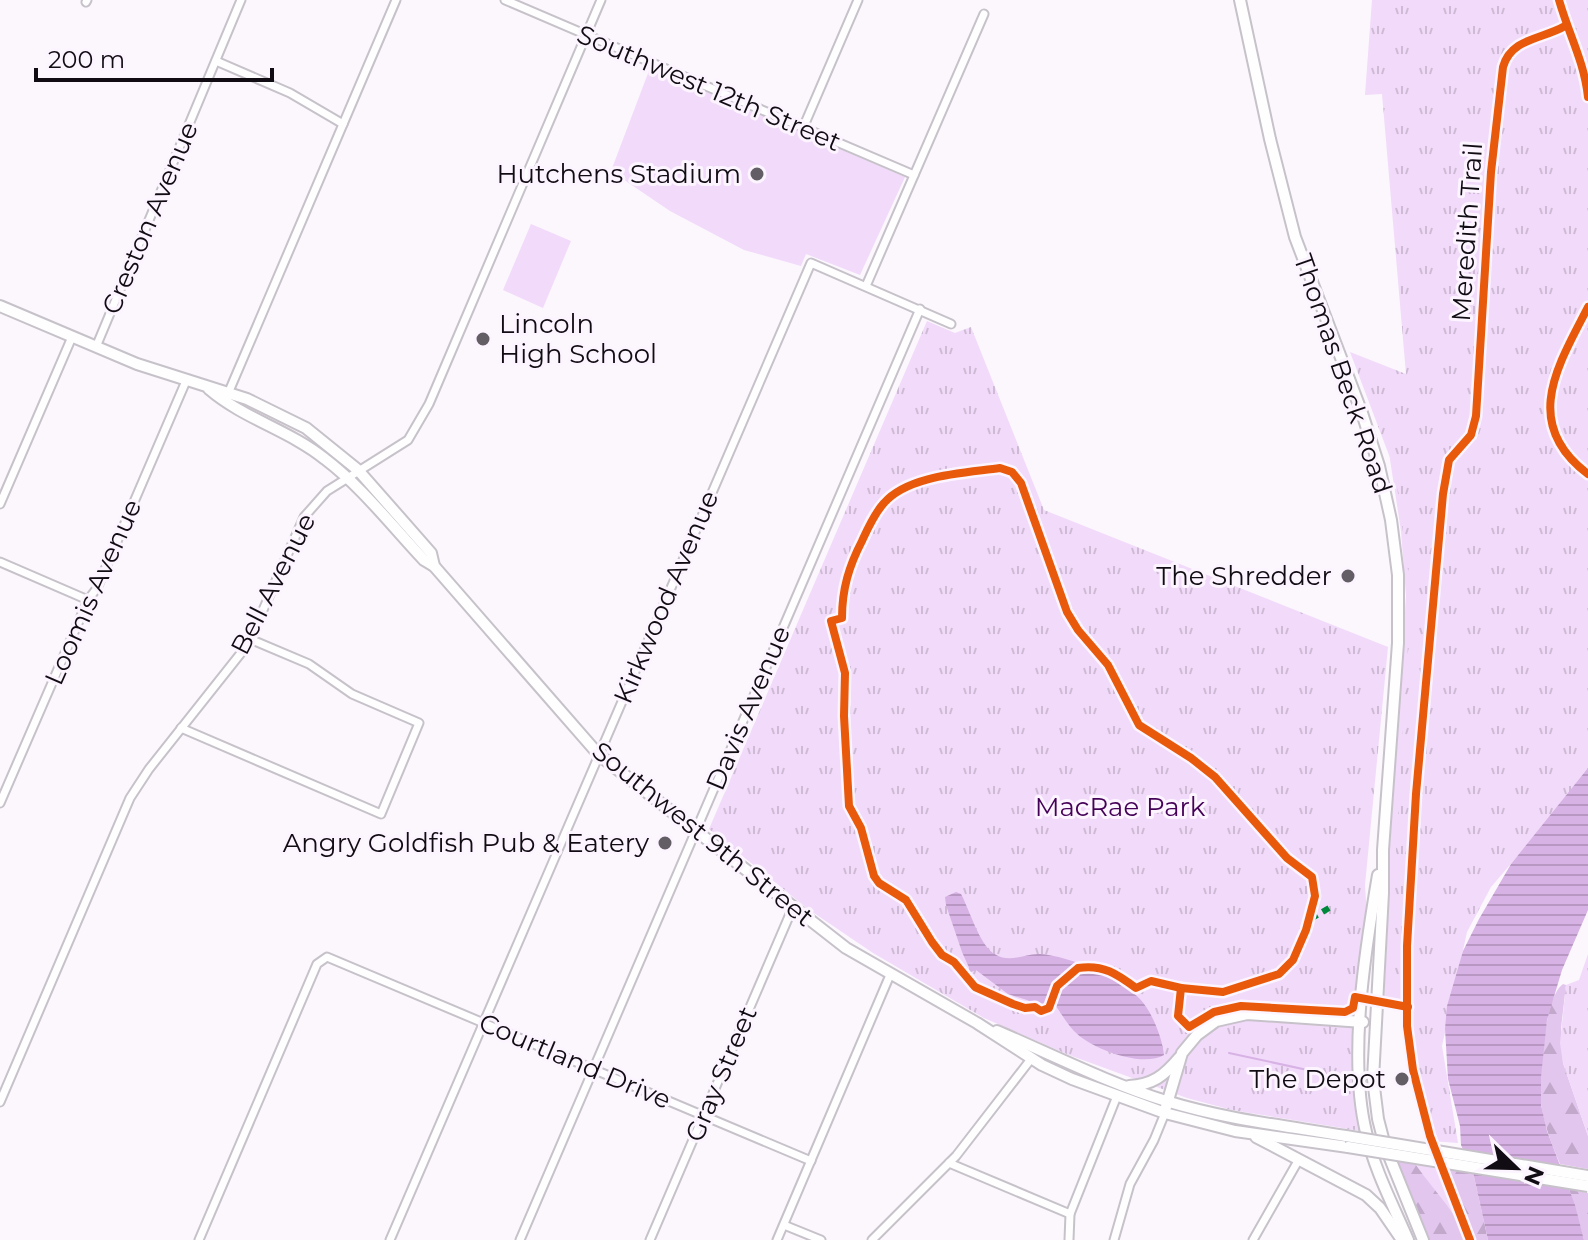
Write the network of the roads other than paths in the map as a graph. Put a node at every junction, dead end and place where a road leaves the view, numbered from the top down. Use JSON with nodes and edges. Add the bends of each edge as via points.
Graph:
{"nodes":[{"id":1,"x":241,"y":0,"type":"edge"},
{"id":2,"x":396,"y":0,"type":"edge"},
{"id":3,"x":505,"y":0,"type":"edge"},
{"id":4,"x":601,"y":0,"type":"edge"},
{"id":5,"x":858,"y":0,"type":"edge"},
{"id":6,"x":1240,"y":0,"type":"edge"},
{"id":7,"x":984,"y":14,"type":"dead end"},
{"id":8,"x":586,"y":35,"type":"junction"},
{"id":9,"x":216,"y":61,"type":"junction"},
{"id":10,"x":343,"y":124,"type":"junction"},
{"id":11,"x":803,"y":128,"type":"junction"},
{"id":12,"x":914,"y":175,"type":"junction"},
{"id":13,"x":866,"y":286,"type":"junction"},
{"id":14,"x":0,"y":306,"type":"edge"},
{"id":15,"x":920,"y":309,"type":"junction"},
{"id":16,"x":951,"y":324,"type":"dead end"},
{"id":17,"x":72,"y":337,"type":"junction"},
{"id":18,"x":96,"y":347,"type":"junction"},
{"id":19,"x":186,"y":381,"type":"junction"},
{"id":20,"x":227,"y":397,"type":"junction"},
{"id":21,"x":358,"y":470,"type":"junction"},
{"id":22,"x":347,"y":478,"type":"junction"},
{"id":23,"x":0,"y":504,"type":"edge"},
{"id":24,"x":0,"y":562,"type":"edge"},
{"id":25,"x":434,"y":566,"type":"junction"},
{"id":26,"x":88,"y":600,"type":"junction"},
{"id":27,"x":250,"y":639,"type":"junction"},
{"id":28,"x":181,"y":728,"type":"junction"},
{"id":29,"x":599,"y":755,"type":"junction"},
{"id":30,"x":0,"y":803,"type":"edge"},
{"id":31,"x":695,"y":832,"type":"junction"},
{"id":32,"x":1383,"y":850,"type":"junction"},
{"id":33,"x":793,"y":907,"type":"junction"},
{"id":34,"x":890,"y":975,"type":"junction"},
{"id":35,"x":1360,"y":1021,"type":"junction"},
{"id":36,"x":484,"y":1022,"type":"junction"},
{"id":37,"x":1376,"y":1022,"type":"junction"},
{"id":38,"x":977,"y":1023,"type":"junction"},
{"id":39,"x":1182,"y":1053,"type":"junction"},
{"id":40,"x":1031,"y":1059,"type":"junction"},
{"id":41,"x":594,"y":1069,"type":"junction"},
{"id":42,"x":1105,"y":1079,"type":"junction"},
{"id":43,"x":1117,"y":1096,"type":"junction"},
{"id":44,"x":0,"y":1102,"type":"edge"},
{"id":45,"x":1166,"y":1107,"type":"junction"},
{"id":46,"x":703,"y":1115,"type":"junction"},
{"id":47,"x":1247,"y":1133,"type":"junction"},
{"id":48,"x":1347,"y":1142,"type":"junction"},
{"id":49,"x":811,"y":1161,"type":"junction"},
{"id":50,"x":1298,"y":1161,"type":"junction"},
{"id":51,"x":949,"y":1163,"type":"junction"},
{"id":52,"x":1588,"y":1176,"type":"edge"},
{"id":53,"x":1588,"y":1186,"type":"edge"},
{"id":54,"x":1070,"y":1214,"type":"junction"},
{"id":55,"x":784,"y":1225,"type":"junction"},
{"id":56,"x":199,"y":1240,"type":"edge"},
{"id":57,"x":390,"y":1240,"type":"edge"},
{"id":58,"x":520,"y":1240,"type":"edge"},
{"id":59,"x":650,"y":1240,"type":"edge"},
{"id":60,"x":777,"y":1240,"type":"edge"},
{"id":61,"x":821,"y":1240,"type":"edge"},
{"id":62,"x":872,"y":1240,"type":"edge"},
{"id":63,"x":1069,"y":1240,"type":"edge"},
{"id":64,"x":1114,"y":1240,"type":"edge"},
{"id":65,"x":1253,"y":1240,"type":"edge"},
{"id":66,"x":1405,"y":1240,"type":"edge"},
{"id":67,"x":1423,"y":1240,"type":"edge"}],
"edges":[{"from":1,"to":9,"type":"street","name":"Creston Avenue"},
{"from":2,"to":10,"type":"street"},
{"from":3,"to":8,"type":"street","name":"Southwest 12th Street"},
{"from":4,"to":8,"type":"street","name":"Bell Avenue"},
{"from":5,"to":11,"type":"street"},
{"from":6,"to":32,"type":"main road","name":"Thomas Beck Road","via":[[1295,237],[1362,413],[1391,520],[1398,643]]},
{"from":7,"to":12,"type":"street"},
{"from":8,"to":11,"type":"street","name":"Southwest 12th Street"},
{"from":8,"to":21,"type":"street","name":"Bell Avenue","via":[[429,404],[408,440]]},
{"from":9,"to":10,"type":"street"},
{"from":9,"to":18,"type":"street","name":"Creston Avenue"},
{"from":10,"to":20,"type":"street"},
{"from":11,"to":12,"type":"street","name":"Southwest 12th Street"},
{"from":12,"to":13,"type":"street"},
{"from":13,"to":15,"type":"street"},
{"from":13,"to":29,"type":"street","name":"Kirkwood Avenue","via":[[811,263]]},
{"from":14,"to":17,"type":"main road","name":"Southwest 9th Street"},
{"from":15,"to":16,"type":"street"},
{"from":15,"to":31,"type":"street","name":"Davis Avenue"},
{"from":17,"to":18,"type":"main road","name":"Southwest 9th Street"},
{"from":17,"to":23,"type":"street","name":"Creston Avenue"},
{"from":18,"to":19,"type":"main road","name":"Southwest 9th Street"},
{"from":19,"to":20,"type":"main road","name":"Southwest 9th Street"},
{"from":19,"to":26,"type":"street","name":"Loomis Avenue"},
{"from":20,"to":21,"type":"main road","name":"Southwest 9th Street","via":[[277,412],[306,428]]},
{"from":20,"to":22,"type":"main road","name":"Southwest 9th Street","via":[[301,442]]},
{"from":21,"to":22,"type":"street","name":"Bell Avenue"},
{"from":21,"to":25,"type":"main road","name":"Southwest 9th Street","via":[[431,553]]},
{"from":22,"to":25,"type":"main road","name":"Southwest 9th Street"},
{"from":22,"to":27,"type":"street","name":"Bell Avenue","via":[[319,499],[298,526]]},
{"from":24,"to":26,"type":"street"},
{"from":25,"to":29,"type":"main road","name":"Southwest 9th Street"},
{"from":26,"to":30,"type":"street","name":"Loomis Avenue"},
{"from":27,"to":28,"type":"street","name":"Bell Avenue"},
{"from":27,"to":28,"type":"street","via":[[419,723],[381,814]]},
{"from":28,"to":44,"type":"street","name":"Bell Avenue","via":[[130,798]]},
{"from":29,"to":31,"type":"main road","name":"Southwest 9th Street"},
{"from":29,"to":36,"type":"street","name":"Kirkwood Avenue"},
{"from":31,"to":33,"type":"main road","name":"Southwest 9th Street"},
{"from":31,"to":41,"type":"street","name":"Davis Avenue"},
{"from":32,"to":35,"type":"main road","name":"Thomas Beck Road"},
{"from":32,"to":37,"type":"main road","name":"Thomas Beck Road"},
{"from":33,"to":34,"type":"main road","name":"Southwest 9th Street"},
{"from":33,"to":46,"type":"street","name":"Gray Street"},
{"from":34,"to":38,"type":"main road","name":"Southwest 9th Street"},
{"from":34,"to":49,"type":"street"},
{"from":35,"to":37,"type":"main road"},
{"from":35,"to":39,"type":"main road","via":[[1236,1015],[1209,1025]]},
{"from":35,"to":66,"type":"main road","name":"Thomas Beck Road","via":[[1358,1075],[1366,1133]]},
{"from":36,"to":41,"type":"street","name":"Courtland Drive"},
{"from":36,"to":56,"type":"street","name":"Courtland Drive","via":[[339,960],[327,957],[317,964]]},
{"from":36,"to":57,"type":"street","name":"Kirkwood Avenue"},
{"from":37,"to":67,"type":"main road","name":"Thomas Beck Road","via":[[1373,1079],[1381,1132]]},
{"from":38,"to":40,"type":"main road","name":"Southwest 9th Street"},
{"from":38,"to":42,"type":"main road","name":"Southwest 9th Street"},
{"from":39,"to":42,"type":"main road","via":[[1166,1073],[1144,1085],[1124,1086]]},
{"from":39,"to":45,"type":"main road"},
{"from":40,"to":43,"type":"main road","name":"Southwest 9th Street"},
{"from":40,"to":51,"type":"street"},
{"from":41,"to":46,"type":"street","name":"Courtland Drive"},
{"from":41,"to":58,"type":"street","name":"Davis Avenue"},
{"from":42,"to":45,"type":"main road","name":"Southwest 9th Street"},
{"from":43,"to":45,"type":"main road","name":"Southwest 9th Street"},
{"from":43,"to":54,"type":"street"},
{"from":45,"to":47,"type":"main road","name":"Southwest 9th Street"},
{"from":45,"to":48,"type":"main road","name":"Southwest 9th Street"},
{"from":45,"to":64,"type":"street","via":[[1130,1184]]},
{"from":46,"to":49,"type":"street","name":"Courtland Drive"},
{"from":46,"to":59,"type":"street","name":"Gray Street"},
{"from":47,"to":48,"type":"main road","name":"Southwest 9th Street"},
{"from":47,"to":50,"type":"main road"},
{"from":48,"to":52,"type":"main road","name":"Southwest 9th Street","bridge":true},
{"from":48,"to":53,"type":"main road","name":"Southwest 9th Street","bridge":true},
{"from":49,"to":55,"type":"street"},
{"from":50,"to":65,"type":"street"},
{"from":50,"to":66,"type":"main road","via":[[1366,1195]]},
{"from":51,"to":54,"type":"street"},
{"from":51,"to":62,"type":"street"},
{"from":54,"to":63,"type":"street"},
{"from":55,"to":60,"type":"street"},
{"from":55,"to":61,"type":"street"}]}
